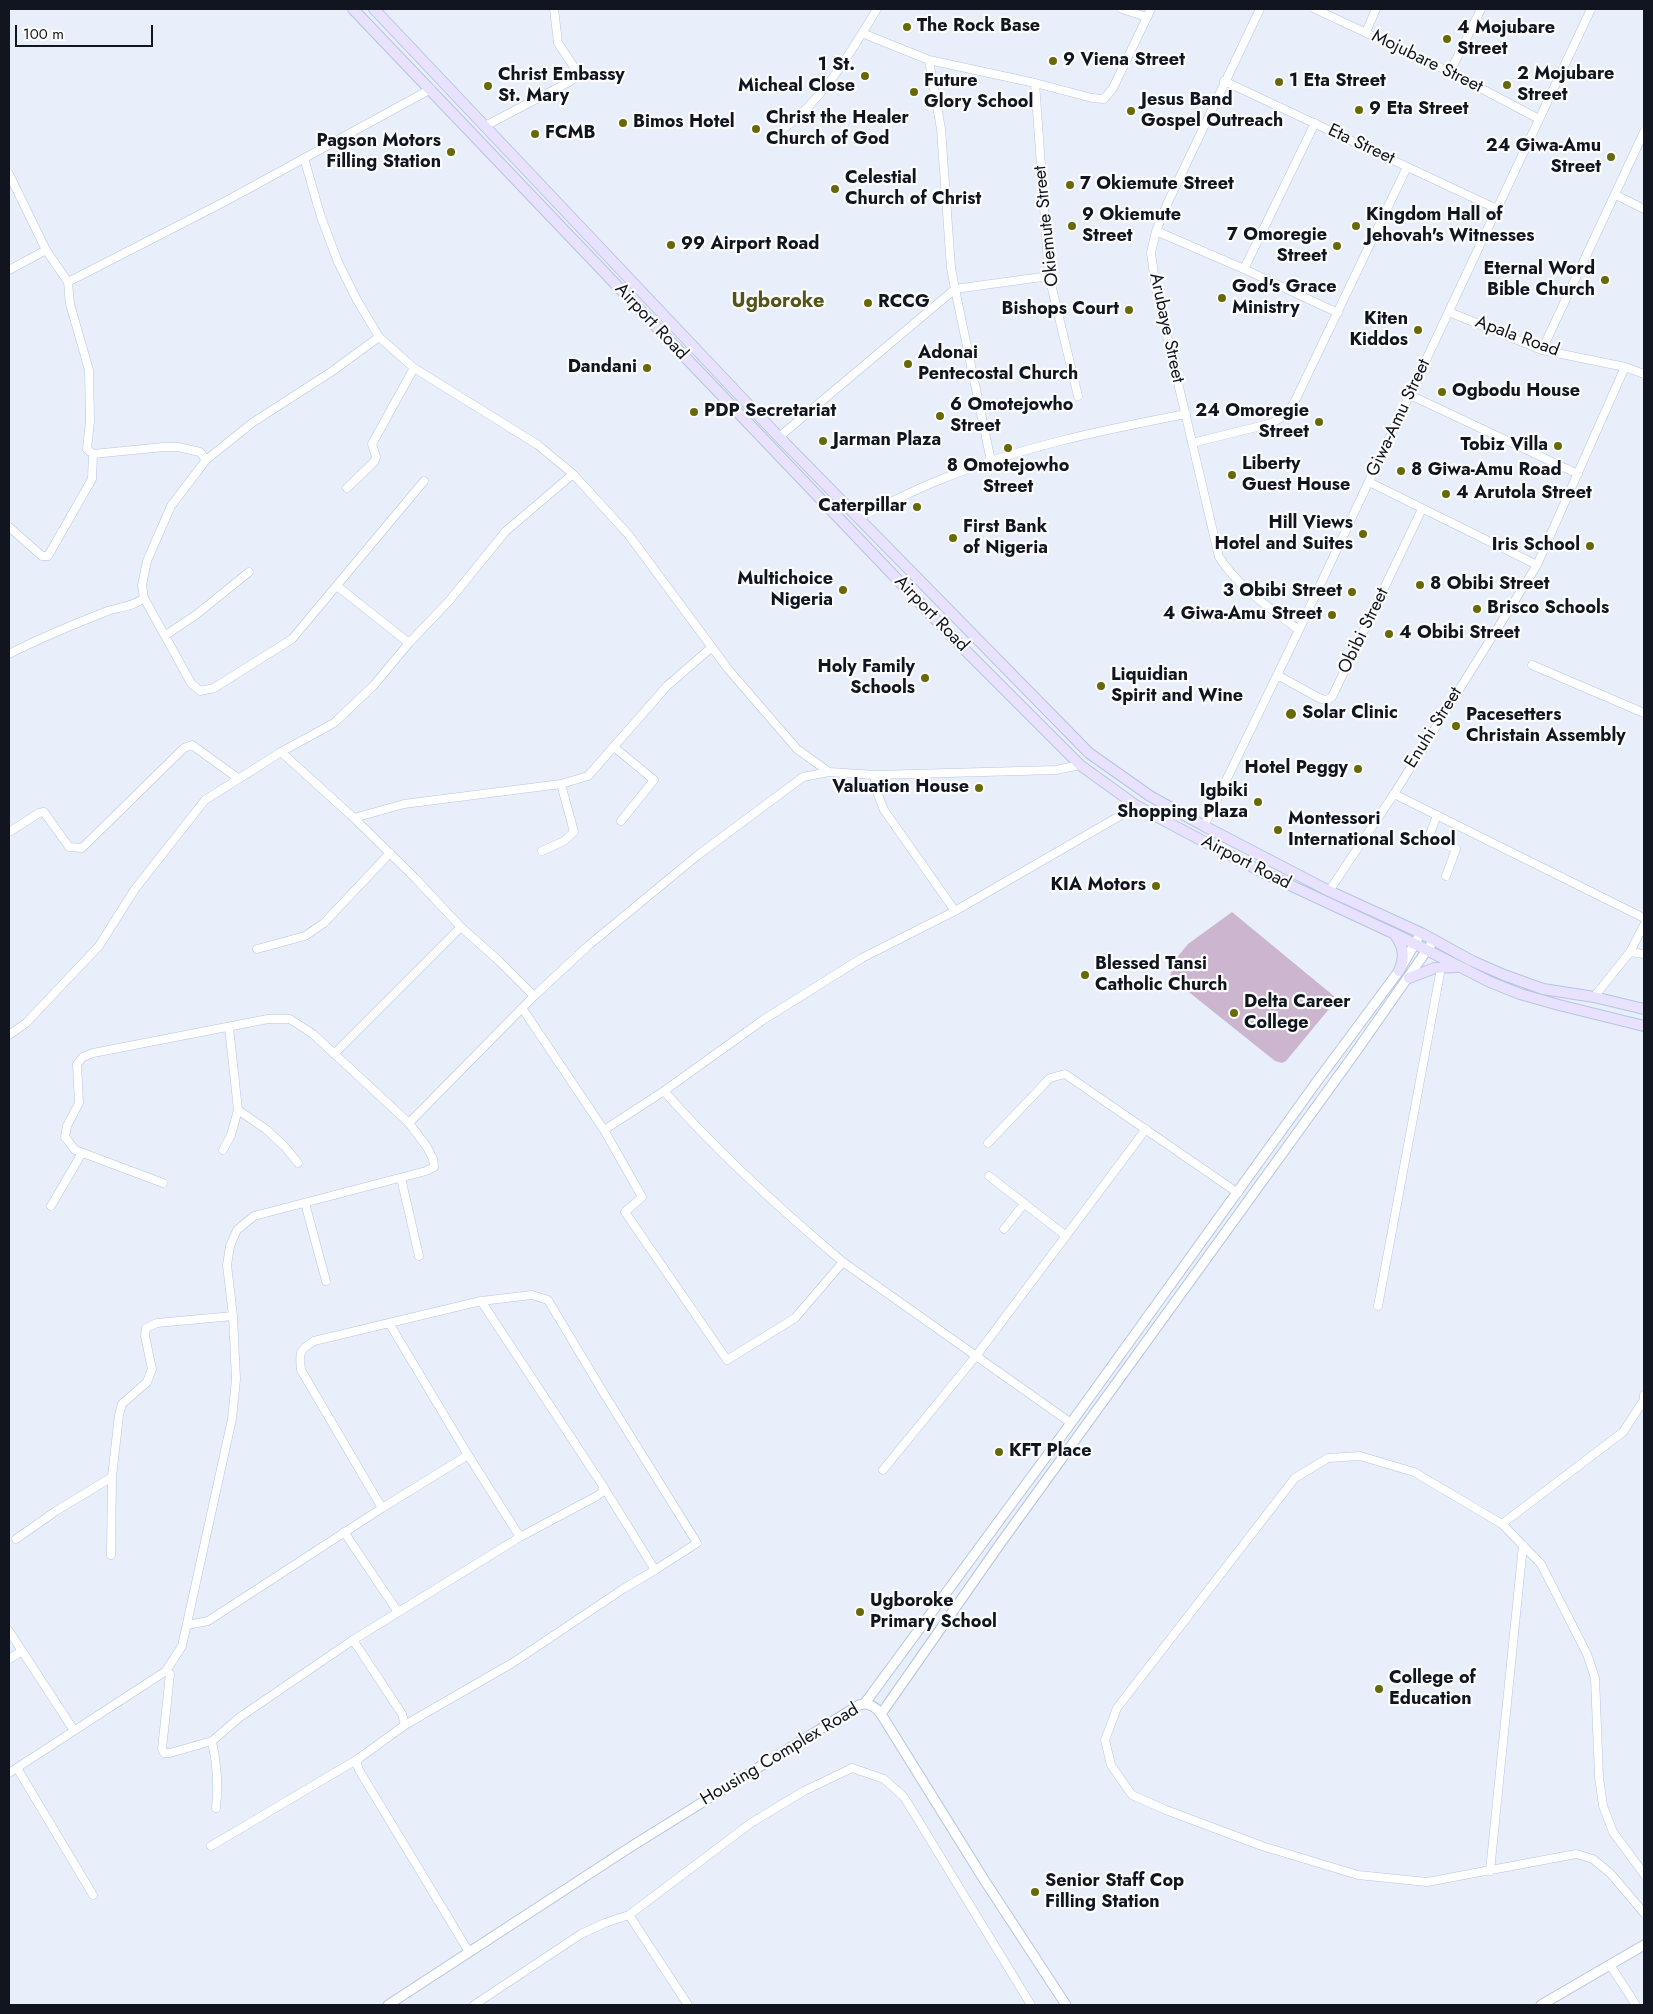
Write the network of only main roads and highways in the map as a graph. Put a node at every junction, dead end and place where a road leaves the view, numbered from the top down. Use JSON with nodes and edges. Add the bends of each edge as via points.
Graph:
{"nodes":[{"id":1,"x":353,"y":9,"type":"edge"},
{"id":2,"x":374,"y":9,"type":"edge"},
{"id":3,"x":990,"y":651,"type":"junction"},
{"id":4,"x":978,"y":663,"type":"junction"},
{"id":5,"x":1395,"y":934,"type":"junction"},
{"id":6,"x":1458,"y":967,"type":"junction"},
{"id":7,"x":1399,"y":971,"type":"road end"},
{"id":8,"x":1409,"y":978,"type":"road end"},
{"id":9,"x":1644,"y":1009,"type":"edge"},
{"id":10,"x":1644,"y":1026,"type":"edge"}],
"edges":[{"from":1,"to":4,"type":"main road","name":"Airport Road"},
{"from":2,"to":3,"type":"main road","name":"Airport Road","via":[[779,437]]},
{"from":3,"to":4,"type":"main road"},
{"from":3,"to":9,"type":"main road","name":"Airport Road","via":[[1089,753],[1150,796],[1204,826],[1329,891],[1519,981],[1543,989]]},
{"from":4,"to":5,"type":"main road","name":"Airport Road","via":[[1080,764],[1137,806],[1264,873]]},
{"from":5,"to":6,"type":"main road","name":"Airport Road"},
{"from":5,"to":7,"type":"main road","via":[[1403,947]]},
{"from":6,"to":8,"type":"main road","via":[[1422,972]]},
{"from":6,"to":10,"type":"main road","name":"Airport Road","via":[[1520,994]]}]}
